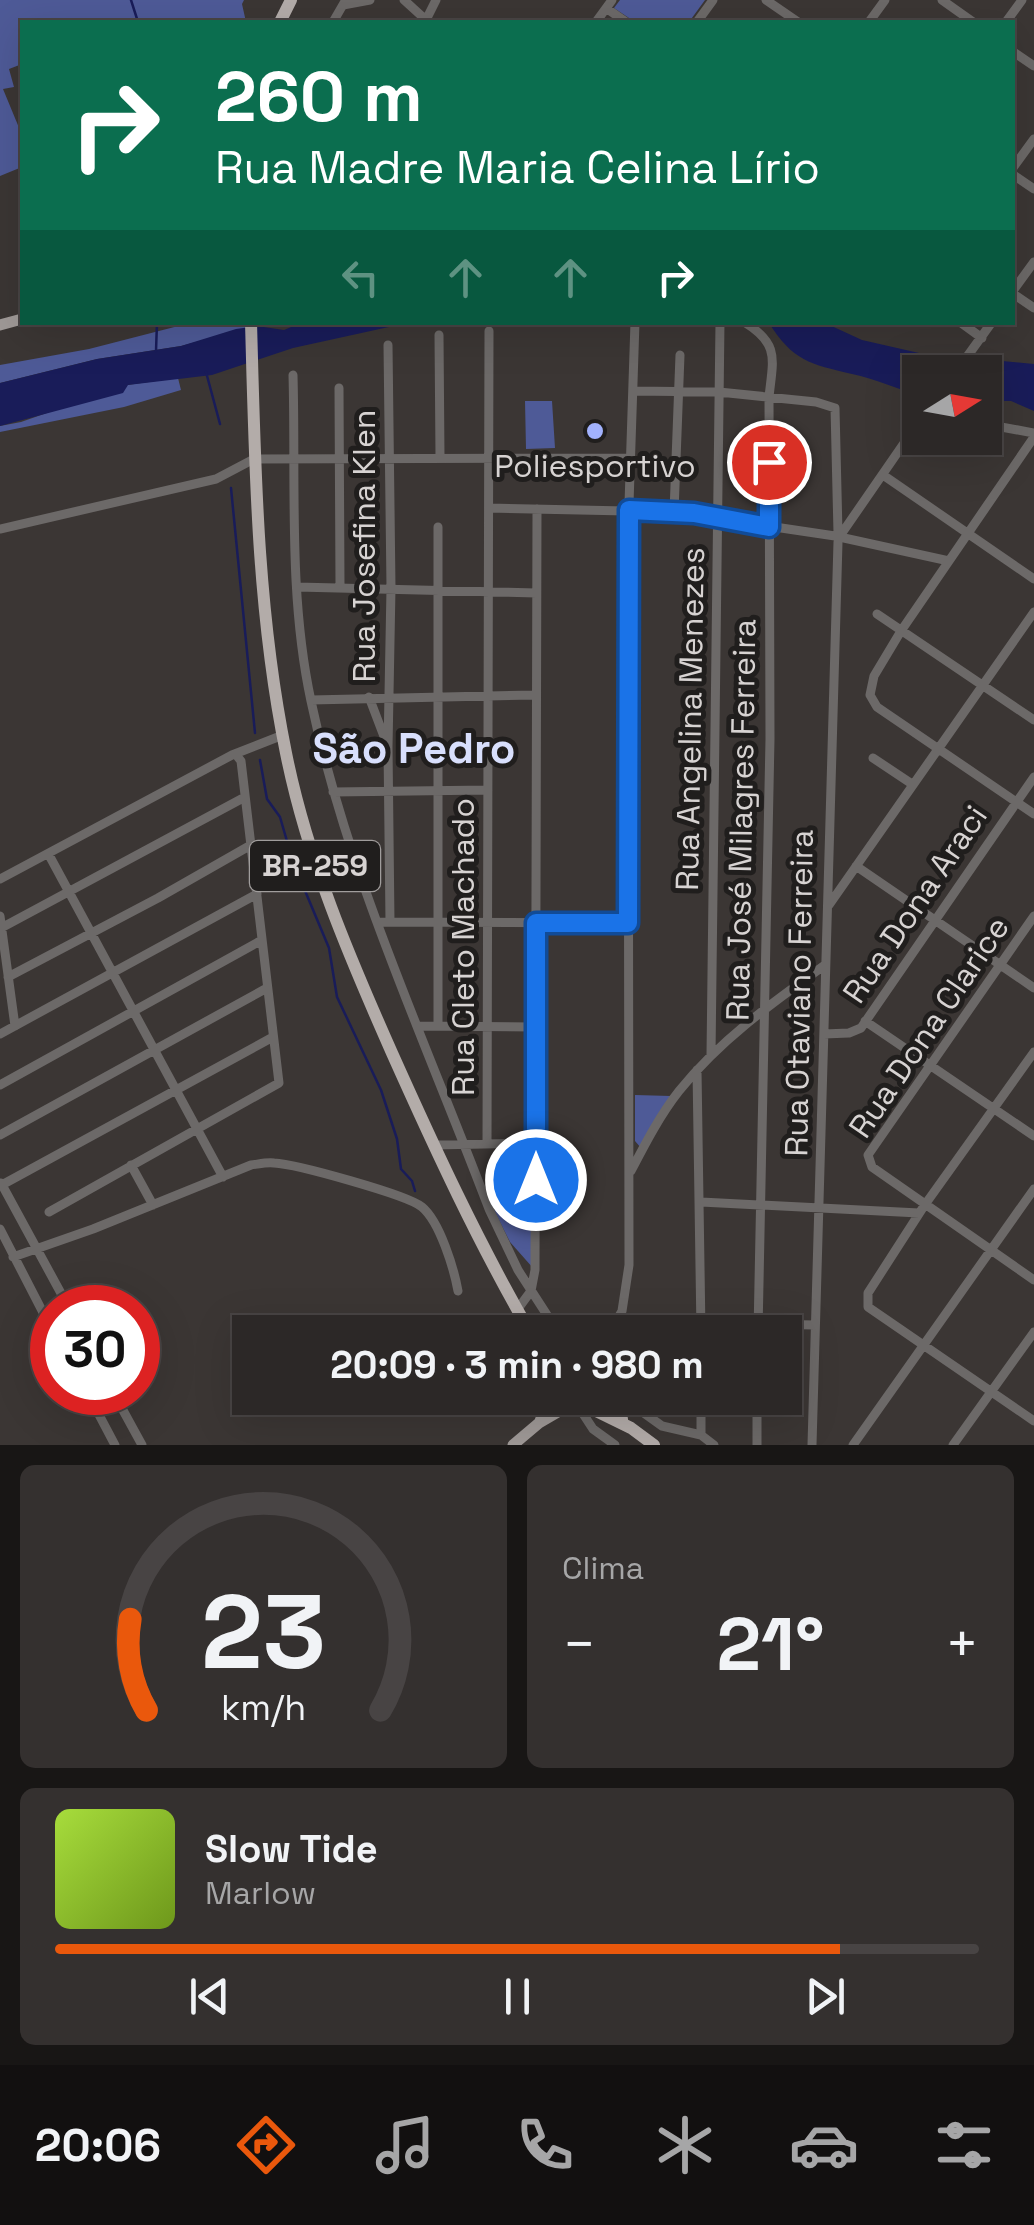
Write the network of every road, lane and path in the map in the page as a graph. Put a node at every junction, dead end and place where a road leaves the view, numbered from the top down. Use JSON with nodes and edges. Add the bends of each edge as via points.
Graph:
{"nodes":[{"id":1,"x":370,"y":0,"type":"edge"},
{"id":2,"x":404,"y":0,"type":"edge"},
{"id":3,"x":766,"y":0,"type":"edge"},
{"id":4,"x":942,"y":0,"type":"edge"},
{"id":5,"x":345,"y":2,"type":"edge"},
{"id":6,"x":425,"y":20,"type":"edge"},
{"id":7,"x":795,"y":20,"type":"edge"},
{"id":8,"x":970,"y":20,"type":"edge"},
{"id":9,"x":1034,"y":139,"type":"edge"},
{"id":10,"x":1015,"y":168,"type":"edge"},
{"id":11,"x":1034,"y":262,"type":"edge"},
{"id":12,"x":1015,"y":289,"type":"edge"},
{"id":13,"x":251,"y":325,"type":"edge"},
{"id":14,"x":634,"y":325,"type":"edge"},
{"id":15,"x":720,"y":325,"type":"edge"},
{"id":16,"x":748,"y":325,"type":"edge"},
{"id":17,"x":964,"y":325,"type":"edge"},
{"id":18,"x":990,"y":325,"type":"edge"},
{"id":19,"x":489,"y":332,"type":"dead end"},
{"id":20,"x":439,"y":335,"type":"dead end"},
{"id":21,"x":982,"y":338,"type":"junction"},
{"id":22,"x":388,"y":345,"type":"dead end"},
{"id":23,"x":969,"y":355,"type":"edge"},
{"id":24,"x":680,"y":356,"type":"dead end"},
{"id":25,"x":292,"y":375,"type":"dead end"},
{"id":26,"x":339,"y":388,"type":"dead end"},
{"id":27,"x":633,"y":391,"type":"junction"},
{"id":28,"x":678,"y":391,"type":"junction"},
{"id":29,"x":720,"y":392,"type":"junction"},
{"id":30,"x":770,"y":397,"type":"junction"},
{"id":31,"x":1002,"y":428,"type":"edge"},
{"id":32,"x":1034,"y":435,"type":"edge"},
{"id":33,"x":902,"y":446,"type":"edge"},
{"id":34,"x":490,"y":456,"type":"junction"},
{"id":35,"x":390,"y":457,"type":"junction"},
{"id":36,"x":440,"y":457,"type":"junction"},
{"id":37,"x":341,"y":458,"type":"junction"},
{"id":38,"x":630,"y":458,"type":"junction"},
{"id":39,"x":254,"y":460,"type":"junction"},
{"id":40,"x":295,"y":460,"type":"junction"},
{"id":41,"x":883,"y":474,"type":"junction"},
{"id":42,"x":489,"y":508,"type":"junction"},
{"id":43,"x":537,"y":510,"type":"junction"},
{"id":44,"x":629,"y":510,"type":"junction"},
{"id":45,"x":674,"y":512,"type":"junction"},
{"id":46,"x":717,"y":517,"type":"junction"},
{"id":47,"x":769,"y":527,"type":"junction"},
{"id":48,"x":438,"y":528,"type":"dead end"},
{"id":49,"x":0,"y":529,"type":"edge"},
{"id":50,"x":968,"y":535,"type":"junction"},
{"id":51,"x":839,"y":536,"type":"junction"},
{"id":52,"x":949,"y":562,"type":"junction"},
{"id":53,"x":1034,"y":579,"type":"edge"},
{"id":54,"x":297,"y":586,"type":"junction"},
{"id":55,"x":340,"y":586,"type":"junction"},
{"id":56,"x":391,"y":588,"type":"junction"},
{"id":57,"x":439,"y":590,"type":"junction"},
{"id":58,"x":490,"y":590,"type":"junction"},
{"id":59,"x":536,"y":593,"type":"junction"},
{"id":60,"x":1034,"y":612,"type":"edge"},
{"id":61,"x":877,"y":614,"type":"dead end"},
{"id":62,"x":901,"y":631,"type":"junction"},
{"id":63,"x":982,"y":684,"type":"junction"},
{"id":64,"x":534,"y":695,"type":"junction"},
{"id":65,"x":490,"y":696,"type":"junction"},
{"id":66,"x":388,"y":697,"type":"junction"},
{"id":67,"x":439,"y":697,"type":"junction"},
{"id":68,"x":369,"y":698,"type":"junction"},
{"id":69,"x":310,"y":700,"type":"junction"},
{"id":70,"x":1034,"y":720,"type":"edge"},
{"id":71,"x":283,"y":735,"type":"junction"},
{"id":72,"x":388,"y":747,"type":"junction"},
{"id":73,"x":938,"y":747,"type":"junction"},
{"id":74,"x":238,"y":756,"type":"junction"},
{"id":75,"x":873,"y":758,"type":"dead end"},
{"id":76,"x":1034,"y":777,"type":"edge"},
{"id":77,"x":912,"y":784,"type":"junction"},
{"id":78,"x":488,"y":790,"type":"junction"},
{"id":79,"x":390,"y":791,"type":"junction"},
{"id":80,"x":440,"y":791,"type":"junction"},
{"id":81,"x":333,"y":792,"type":"junction"},
{"id":82,"x":245,"y":798,"type":"junction"},
{"id":83,"x":1016,"y":801,"type":"junction"},
{"id":84,"x":1034,"y":814,"type":"edge"},
{"id":85,"x":251,"y":844,"type":"junction"},
{"id":86,"x":49,"y":854,"type":"junction"},
{"id":87,"x":856,"y":866,"type":"junction"},
{"id":88,"x":0,"y":880,"type":"edge"},
{"id":89,"x":70,"y":892,"type":"junction"},
{"id":90,"x":257,"y":894,"type":"junction"},
{"id":91,"x":827,"y":907,"type":"junction"},
{"id":92,"x":0,"y":916,"type":"edge"},
{"id":93,"x":1034,"y":916,"type":"edge"},
{"id":94,"x":933,"y":920,"type":"junction"},
{"id":95,"x":384,"y":922,"type":"junction"},
{"id":96,"x":439,"y":922,"type":"junction"},
{"id":97,"x":489,"y":922,"type":"junction"},
{"id":98,"x":536,"y":923,"type":"junction"},
{"id":99,"x":628,"y":923,"type":"junction"},
{"id":100,"x":1,"y":928,"type":"edge"},
{"id":101,"x":90,"y":932,"type":"junction"},
{"id":102,"x":262,"y":940,"type":"junction"},
{"id":103,"x":1000,"y":964,"type":"junction"},
{"id":104,"x":825,"y":965,"type":"junction"},
{"id":105,"x":112,"y":972,"type":"junction"},
{"id":106,"x":8,"y":977,"type":"junction"},
{"id":107,"x":267,"y":988,"type":"junction"},
{"id":108,"x":1034,"y":988,"type":"edge"},
{"id":109,"x":762,"y":1011,"type":"junction"},
{"id":110,"x":134,"y":1012,"type":"junction"},
{"id":111,"x":866,"y":1021,"type":"junction"},
{"id":112,"x":14,"y":1026,"type":"junction"},
{"id":113,"x":418,"y":1026,"type":"junction"},
{"id":114,"x":438,"y":1026,"type":"junction"},
{"id":115,"x":488,"y":1026,"type":"junction"},
{"id":116,"x":536,"y":1026,"type":"junction"},
{"id":117,"x":0,"y":1034,"type":"edge"},
{"id":118,"x":824,"y":1034,"type":"junction"},
{"id":119,"x":273,"y":1037,"type":"junction"},
{"id":120,"x":155,"y":1051,"type":"junction"},
{"id":121,"x":1034,"y":1052,"type":"edge"},
{"id":122,"x":712,"y":1055,"type":"junction"},
{"id":123,"x":930,"y":1065,"type":"junction"},
{"id":124,"x":697,"y":1070,"type":"junction"},
{"id":125,"x":0,"y":1085,"type":"edge"},
{"id":126,"x":176,"y":1090,"type":"junction"},
{"id":127,"x":995,"y":1108,"type":"junction"},
{"id":128,"x":198,"y":1130,"type":"junction"},
{"id":129,"x":0,"y":1135,"type":"edge"},
{"id":130,"x":1034,"y":1136,"type":"edge"},
{"id":131,"x":463,"y":1143,"type":"junction"},
{"id":132,"x":487,"y":1143,"type":"junction"},
{"id":133,"x":536,"y":1143,"type":"junction"},
{"id":134,"x":433,"y":1145,"type":"junction"},
{"id":135,"x":629,"y":1146,"type":"junction"},
{"id":136,"x":641,"y":1152,"type":"junction"},
{"id":137,"x":131,"y":1165,"type":"junction"},
{"id":138,"x":630,"y":1173,"type":"junction"},
{"id":139,"x":223,"y":1176,"type":"junction"},
{"id":140,"x":1,"y":1184,"type":"edge"},
{"id":141,"x":1034,"y":1190,"type":"edge"},
{"id":142,"x":701,"y":1202,"type":"junction"},
{"id":143,"x":760,"y":1204,"type":"junction"},
{"id":144,"x":153,"y":1206,"type":"junction"},
{"id":145,"x":818,"y":1206,"type":"junction"},
{"id":146,"x":921,"y":1209,"type":"junction"},
{"id":147,"x":49,"y":1212,"type":"dead end"},
{"id":148,"x":23,"y":1226,"type":"junction"},
{"id":149,"x":1,"y":1234,"type":"edge"},
{"id":150,"x":38,"y":1249,"type":"junction"},
{"id":151,"x":992,"y":1250,"type":"junction"},
{"id":152,"x":13,"y":1257,"type":"junction"},
{"id":153,"x":1034,"y":1280,"type":"edge"},
{"id":154,"x":57,"y":1285,"type":"edge"},
{"id":155,"x":30,"y":1289,"type":"edge"},
{"id":156,"x":531,"y":1291,"type":"junction"},
{"id":157,"x":458,"y":1292,"type":"dead end"},
{"id":158,"x":518,"y":1314,"type":"joint"},
{"id":159,"x":547,"y":1315,"type":"edge"},
{"id":160,"x":619,"y":1315,"type":"edge"},
{"id":161,"x":702,"y":1315,"type":"edge"},
{"id":162,"x":758,"y":1315,"type":"edge"},
{"id":163,"x":815,"y":1324,"type":"junction"},
{"id":164,"x":802,"y":1325,"type":"edge"},
{"id":165,"x":1034,"y":1332,"type":"edge"},
{"id":166,"x":925,"y":1347,"type":"junction"},
{"id":167,"x":991,"y":1392,"type":"junction"},
{"id":168,"x":100,"y":1415,"type":"edge"},
{"id":169,"x":126,"y":1415,"type":"edge"},
{"id":170,"x":542,"y":1415,"type":"edge"},
{"id":171,"x":551,"y":1415,"type":"edge"},
{"id":172,"x":585,"y":1415,"type":"edge"},
{"id":173,"x":605,"y":1415,"type":"edge"},
{"id":174,"x":619,"y":1415,"type":"edge"},
{"id":175,"x":646,"y":1415,"type":"edge"},
{"id":176,"x":701,"y":1415,"type":"edge"},
{"id":177,"x":757,"y":1415,"type":"edge"},
{"id":178,"x":1034,"y":1421,"type":"edge"},
{"id":179,"x":539,"y":1422,"type":"junction"},
{"id":180,"x":630,"y":1428,"type":"junction"},
{"id":181,"x":701,"y":1435,"type":"junction"},
{"id":182,"x":856,"y":1444,"type":"edge"},
{"id":183,"x":116,"y":1445,"type":"edge"},
{"id":184,"x":142,"y":1445,"type":"edge"},
{"id":185,"x":512,"y":1445,"type":"edge"},
{"id":186,"x":615,"y":1445,"type":"edge"},
{"id":187,"x":654,"y":1445,"type":"edge"},
{"id":188,"x":714,"y":1445,"type":"edge"},
{"id":189,"x":756,"y":1445,"type":"edge"},
{"id":190,"x":812,"y":1445,"type":"edge"},
{"id":191,"x":953,"y":1445,"type":"edge"}],
"edges":[{"from":1,"to":5,"type":"street"},
{"from":2,"to":6,"type":"street"},
{"from":3,"to":7,"type":"street"},
{"from":4,"to":8,"type":"street"},
{"from":9,"to":10,"type":"street"},
{"from":11,"to":12,"type":"street"},
{"from":13,"to":39,"type":"highway","number":"BR-259"},
{"from":14,"to":27,"type":"street"},
{"from":15,"to":29,"type":"street","name":"Rua Angelina Menezes"},
{"from":16,"to":30,"type":"street","name":"Rua José Milagres Ferreira","via":[[772,347]]},
{"from":17,"to":21,"type":"street"},
{"from":18,"to":21,"type":"street"},
{"from":19,"to":34,"type":"street","name":"Rua Cleto Machado"},
{"from":20,"to":36,"type":"street"},
{"from":21,"to":23,"type":"street"},
{"from":22,"to":35,"type":"street","name":"Rua Josefina Klen"},
{"from":24,"to":28,"type":"street"},
{"from":25,"to":40,"type":"street"},
{"from":26,"to":37,"type":"street"},
{"from":27,"to":28,"type":"street"},
{"from":27,"to":38,"type":"street"},
{"from":28,"to":29,"type":"street"},
{"from":28,"to":45,"type":"street"},
{"from":29,"to":30,"type":"street"},
{"from":29,"to":46,"type":"street","name":"Rua Angelina Menezes"},
{"from":30,"to":47,"type":"street","name":"Rua José Milagres Ferreira"},
{"from":30,"to":51,"type":"street","name":"Rua Otaviano Ferreira","via":[[823,403],[837,412]]},
{"from":31,"to":32,"type":"street"},
{"from":32,"to":50,"type":"street"},
{"from":33,"to":41,"type":"street"},
{"from":34,"to":36,"type":"street"},
{"from":34,"to":38,"type":"street"},
{"from":34,"to":42,"type":"street","name":"Rua Cleto Machado"},
{"from":35,"to":36,"type":"street"},
{"from":35,"to":37,"type":"street"},
{"from":35,"to":56,"type":"street","name":"Rua Josefina Klen"},
{"from":37,"to":40,"type":"street"},
{"from":37,"to":55,"type":"street"},
{"from":38,"to":44,"type":"street"},
{"from":39,"to":40,"type":"street"},
{"from":39,"to":49,"type":"street","via":[[216,479]]},
{"from":39,"to":71,"type":"highway","number":"BR-259","via":[[265,628]]},
{"from":40,"to":54,"type":"street"},
{"from":41,"to":50,"type":"street"},
{"from":41,"to":51,"type":"street"},
{"from":42,"to":43,"type":"street"},
{"from":42,"to":58,"type":"street","name":"Rua Cleto Machado"},
{"from":43,"to":44,"type":"street"},
{"from":43,"to":59,"type":"street"},
{"from":44,"to":45,"type":"street"},
{"from":44,"to":99,"type":"street"},
{"from":45,"to":46,"type":"street"},
{"from":46,"to":47,"type":"street"},
{"from":46,"to":122,"type":"street","name":"Rua Angelina Menezes"},
{"from":47,"to":51,"type":"street"},
{"from":47,"to":109,"type":"street","name":"Rua José Milagres Ferreira"},
{"from":48,"to":57,"type":"street"},
{"from":50,"to":52,"type":"street"},
{"from":50,"to":53,"type":"street"},
{"from":51,"to":52,"type":"street"},
{"from":51,"to":91,"type":"street","name":"Rua Otaviano Ferreira"},
{"from":52,"to":62,"type":"street"},
{"from":54,"to":55,"type":"street"},
{"from":54,"to":69,"type":"street"},
{"from":55,"to":56,"type":"street"},
{"from":56,"to":57,"type":"street"},
{"from":56,"to":66,"type":"street","name":"Rua Josefina Klen"},
{"from":57,"to":58,"type":"street"},
{"from":57,"to":67,"type":"street"},
{"from":58,"to":59,"type":"street"},
{"from":58,"to":65,"type":"street","name":"Rua Cleto Machado"},
{"from":59,"to":64,"type":"street"},
{"from":60,"to":63,"type":"street"},
{"from":61,"to":62,"type":"street"},
{"from":62,"to":63,"type":"street"},
{"from":62,"to":73,"type":"street","via":[[870,695],[876,708]]},
{"from":63,"to":70,"type":"street"},
{"from":63,"to":73,"type":"street"},
{"from":64,"to":65,"type":"street"},
{"from":64,"to":98,"type":"street"},
{"from":65,"to":67,"type":"street"},
{"from":65,"to":78,"type":"street","name":"Rua Cleto Machado"},
{"from":66,"to":67,"type":"street"},
{"from":66,"to":68,"type":"street"},
{"from":66,"to":72,"type":"street","name":"Rua Josefina Klen"},
{"from":67,"to":80,"type":"street"},
{"from":68,"to":69,"type":"street"},
{"from":68,"to":72,"type":"street"},
{"from":69,"to":81,"type":"street"},
{"from":71,"to":74,"type":"street"},
{"from":71,"to":134,"type":"highway","number":"BR-259","via":[[322,885]]},
{"from":72,"to":79,"type":"street","name":"Rua Josefina Klen"},
{"from":73,"to":77,"type":"street"},
{"from":73,"to":83,"type":"street"},
{"from":74,"to":82,"type":"street"},
{"from":74,"to":86,"type":"street"},
{"from":75,"to":77,"type":"street"},
{"from":76,"to":83,"type":"street","name":"Rua Dona Araci"},
{"from":77,"to":87,"type":"street"},
{"from":78,"to":80,"type":"street"},
{"from":78,"to":97,"type":"street","name":"Rua Cleto Machado"},
{"from":79,"to":80,"type":"street"},
{"from":79,"to":81,"type":"street"},
{"from":79,"to":95,"type":"street","name":"Rua Josefina Klen"},
{"from":80,"to":96,"type":"street"},
{"from":81,"to":95,"type":"street"},
{"from":82,"to":85,"type":"street"},
{"from":82,"to":89,"type":"street"},
{"from":83,"to":84,"type":"street"},
{"from":83,"to":94,"type":"street","name":"Rua Dona Araci"},
{"from":85,"to":90,"type":"street"},
{"from":85,"to":101,"type":"street"},
{"from":86,"to":88,"type":"street"},
{"from":86,"to":89,"type":"street"},
{"from":87,"to":91,"type":"street"},
{"from":87,"to":94,"type":"street"},
{"from":89,"to":100,"type":"street"},
{"from":89,"to":101,"type":"street"},
{"from":90,"to":102,"type":"street"},
{"from":90,"to":105,"type":"street"},
{"from":91,"to":104,"type":"street","name":"Rua Otaviano Ferreira"},
{"from":92,"to":100,"type":"street"},
{"from":93,"to":103,"type":"street","name":"Rua Dona Clarice"},
{"from":94,"to":103,"type":"street"},
{"from":94,"to":111,"type":"street","name":"Rua Dona Araci"},
{"from":95,"to":96,"type":"street"},
{"from":95,"to":113,"type":"street"},
{"from":96,"to":97,"type":"street"},
{"from":96,"to":114,"type":"street"},
{"from":97,"to":98,"type":"street"},
{"from":97,"to":115,"type":"street","name":"Rua Cleto Machado"},
{"from":98,"to":99,"type":"street"},
{"from":98,"to":116,"type":"street"},
{"from":99,"to":135,"type":"street"},
{"from":100,"to":106,"type":"street"},
{"from":101,"to":105,"type":"street"},
{"from":101,"to":106,"type":"street"},
{"from":102,"to":107,"type":"street"},
{"from":102,"to":110,"type":"street"},
{"from":103,"to":108,"type":"street"},
{"from":103,"to":123,"type":"street","name":"Rua Dona Clarice"},
{"from":104,"to":109,"type":"street"},
{"from":104,"to":118,"type":"street","name":"Rua Otaviano Ferreira"},
{"from":105,"to":110,"type":"street"},
{"from":105,"to":112,"type":"street"},
{"from":106,"to":112,"type":"street"},
{"from":107,"to":119,"type":"street"},
{"from":107,"to":120,"type":"street"},
{"from":109,"to":122,"type":"street"},
{"from":109,"to":143,"type":"street","name":"Rua José Milagres Ferreira"},
{"from":110,"to":120,"type":"street"},
{"from":110,"to":125,"type":"street"},
{"from":111,"to":118,"type":"street","name":"Rua Dona Araci","via":[[855,1032]]},
{"from":111,"to":123,"type":"street"},
{"from":112,"to":117,"type":"street"},
{"from":113,"to":114,"type":"street"},
{"from":113,"to":131,"type":"street"},
{"from":114,"to":115,"type":"street"},
{"from":115,"to":116,"type":"street"},
{"from":115,"to":132,"type":"street","name":"Rua Cleto Machado"},
{"from":116,"to":133,"type":"street"},
{"from":118,"to":145,"type":"street","name":"Rua Otaviano Ferreira"},
{"from":119,"to":126,"type":"street"},
{"from":119,"to":128,"type":"street","via":[[278,1086]]},
{"from":120,"to":126,"type":"street"},
{"from":120,"to":129,"type":"street"},
{"from":121,"to":127,"type":"street"},
{"from":122,"to":124,"type":"street"},
{"from":123,"to":127,"type":"street"},
{"from":123,"to":146,"type":"street","name":"Rua Dona Clarice","via":[[870,1149],[869,1161]]},
{"from":124,"to":136,"type":"street"},
{"from":124,"to":142,"type":"street"},
{"from":126,"to":128,"type":"street"},
{"from":126,"to":140,"type":"street"},
{"from":127,"to":130,"type":"street"},
{"from":127,"to":146,"type":"street"},
{"from":128,"to":137,"type":"street"},
{"from":128,"to":139,"type":"street"},
{"from":131,"to":132,"type":"street"},
{"from":131,"to":134,"type":"street"},
{"from":131,"to":156,"type":"street"},
{"from":132,"to":133,"type":"street"},
{"from":133,"to":156,"type":"street"},
{"from":134,"to":158,"type":"highway","number":"BR-259"},
{"from":135,"to":136,"type":"street"},
{"from":135,"to":138,"type":"street"},
{"from":136,"to":138,"type":"street"},
{"from":137,"to":144,"type":"street"},
{"from":137,"to":147,"type":"street"},
{"from":138,"to":160,"type":"street","via":[[627,1285]]},
{"from":139,"to":144,"type":"street"},
{"from":139,"to":157,"type":"street","via":[[275,1163],[421,1205],[453,1267]]},
{"from":140,"to":148,"type":"street"},
{"from":141,"to":151,"type":"street"},
{"from":142,"to":143,"type":"street"},
{"from":142,"to":161,"type":"street"},
{"from":143,"to":145,"type":"street"},
{"from":143,"to":162,"type":"street","name":"Rua José Milagres Ferreira"},
{"from":144,"to":150,"type":"street"},
{"from":145,"to":146,"type":"street"},
{"from":145,"to":163,"type":"street","name":"Rua Otaviano Ferreira"},
{"from":146,"to":151,"type":"street"},
{"from":146,"to":166,"type":"street","via":[[868,1293],[868,1307]]},
{"from":148,"to":149,"type":"street"},
{"from":148,"to":150,"type":"street"},
{"from":149,"to":152,"type":"street"},
{"from":150,"to":152,"type":"street"},
{"from":150,"to":154,"type":"street"},
{"from":151,"to":153,"type":"street"},
{"from":151,"to":166,"type":"street"},
{"from":152,"to":155,"type":"street"},
{"from":156,"to":158,"type":"street"},
{"from":156,"to":159,"type":"street"},
{"from":163,"to":164,"type":"street"},
{"from":163,"to":190,"type":"street","name":"Rua Otaviano Ferreira"},
{"from":165,"to":167,"type":"street"},
{"from":166,"to":167,"type":"street"},
{"from":166,"to":182,"type":"street"},
{"from":167,"to":178,"type":"street"},
{"from":167,"to":191,"type":"street"},
{"from":168,"to":183,"type":"street"},
{"from":169,"to":184,"type":"street"},
{"from":170,"to":179,"type":"main road"},
{"from":171,"to":179,"type":"main road"},
{"from":172,"to":186,"type":"street"},
{"from":173,"to":180,"type":"highway"},
{"from":174,"to":180,"type":"highway"},
{"from":175,"to":181,"type":"street"},
{"from":176,"to":181,"type":"street"},
{"from":177,"to":189,"type":"street"},
{"from":179,"to":185,"type":"main road"},
{"from":180,"to":187,"type":"highway"},
{"from":181,"to":188,"type":"street"}]}
